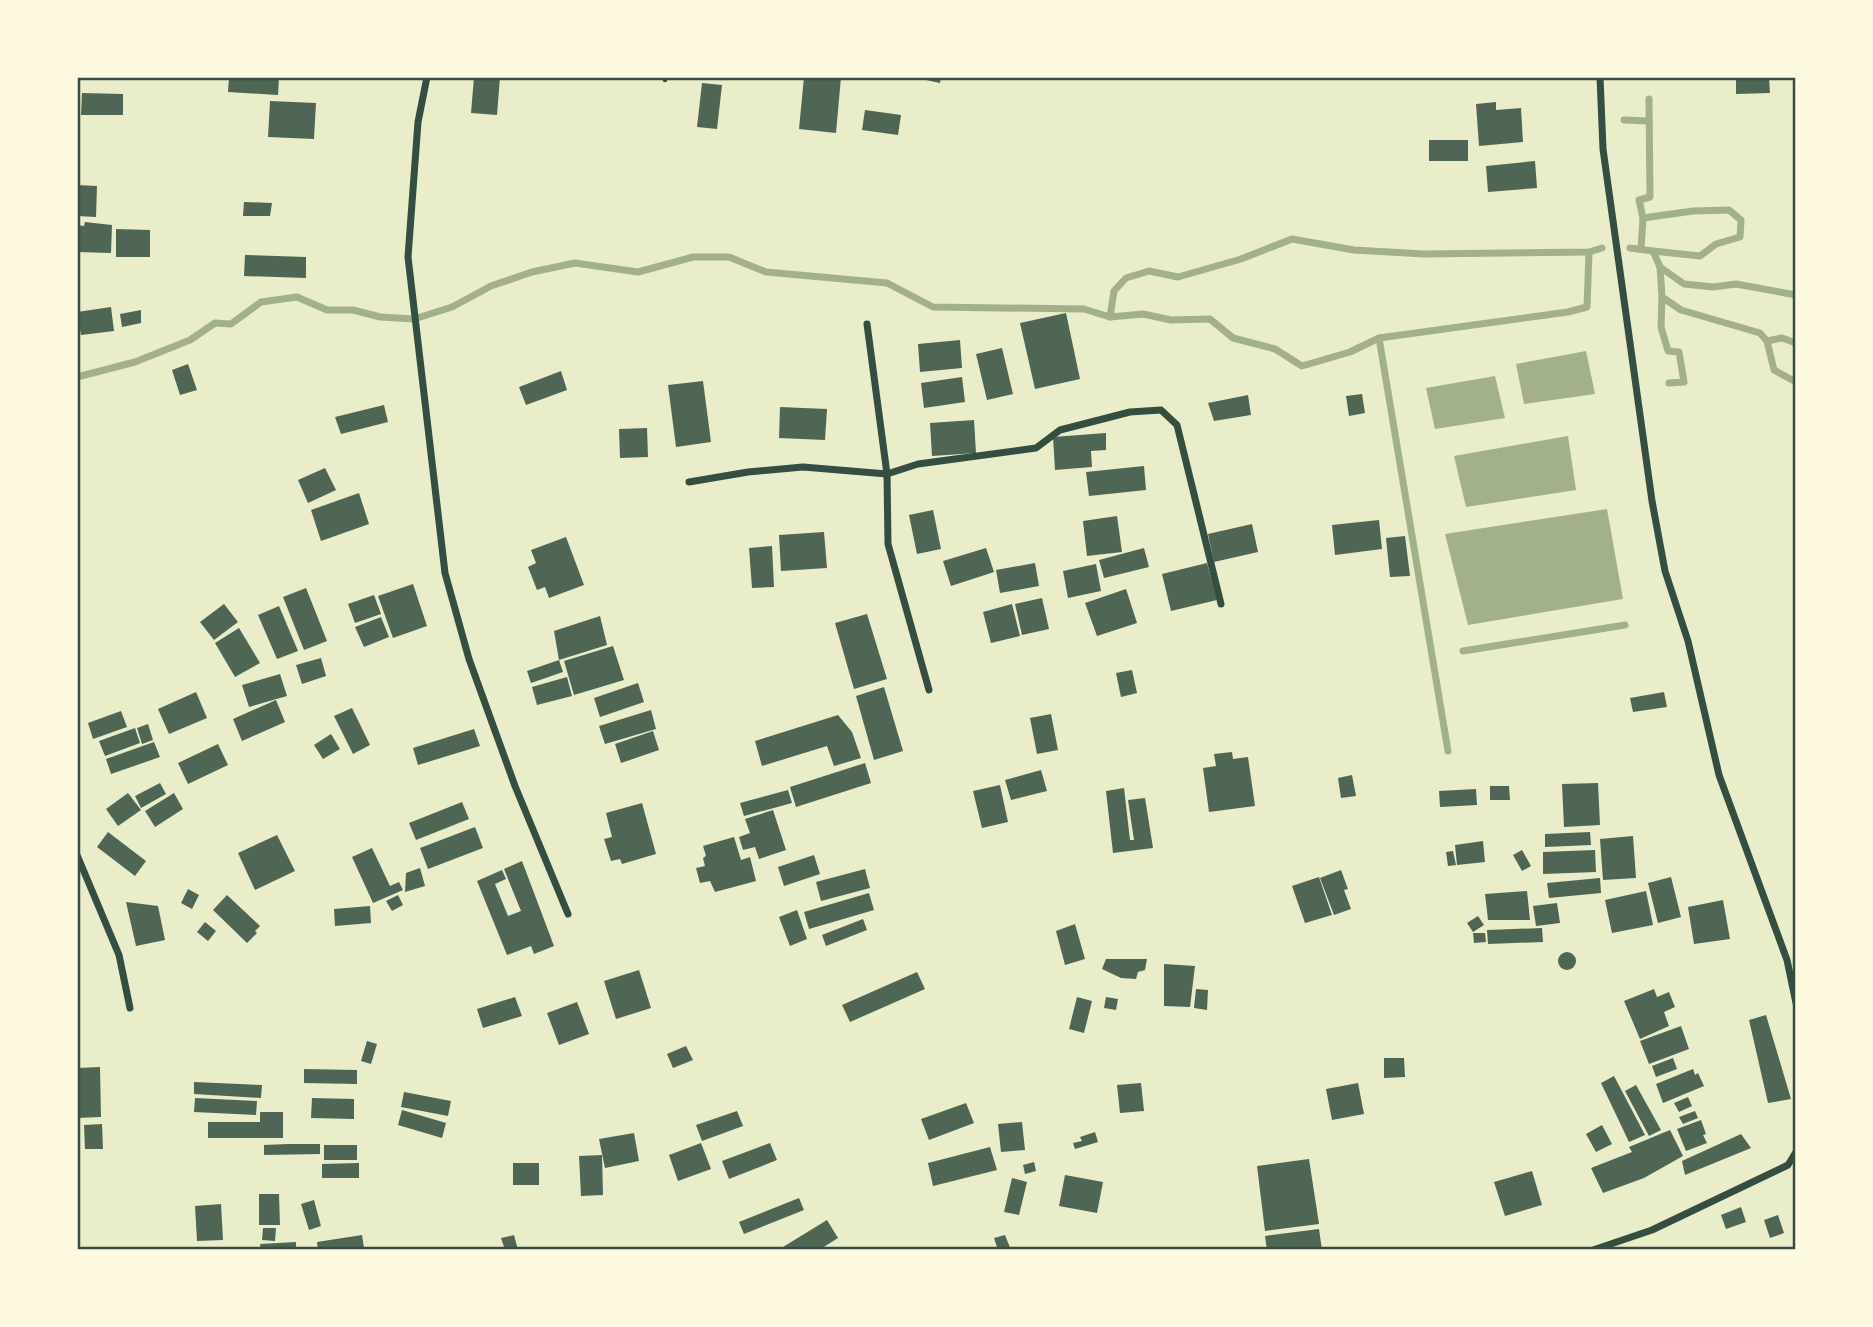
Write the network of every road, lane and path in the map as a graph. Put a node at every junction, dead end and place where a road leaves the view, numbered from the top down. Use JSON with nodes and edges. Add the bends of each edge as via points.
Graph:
{"nodes":[{"id":1,"x":427,"y":77,"type":"edge"},
{"id":2,"x":1600,"y":77,"type":"edge"},
{"id":3,"x":867,"y":324,"type":"dead end"},
{"id":4,"x":887,"y":474,"type":"junction"},
{"id":5,"x":689,"y":482,"type":"dead end"},
{"id":6,"x":1222,"y":604,"type":"dead end"},
{"id":7,"x":929,"y":690,"type":"dead end"},
{"id":8,"x":77,"y":855,"type":"edge"},
{"id":9,"x":568,"y":914,"type":"dead end"},
{"id":10,"x":1796,"y":1003,"type":"edge"},
{"id":11,"x":130,"y":1008,"type":"dead end"},
{"id":12,"x":1796,"y":1153,"type":"edge"},
{"id":13,"x":1593,"y":1250,"type":"edge"}],
"edges":[{"from":1,"to":9,"type":"street","via":[[418,122],[408,257],[445,573],[473,671]]},
{"from":2,"to":10,"type":"street","via":[[1605,163],[1665,571],[1688,641],[1719,775],[1787,960]]},
{"from":3,"to":4,"type":"street"},
{"from":4,"to":5,"type":"street","via":[[803,467]]},
{"from":4,"to":6,"type":"street","via":[[918,464],[1036,448],[1060,430],[1130,412],[1161,410],[1177,425]]},
{"from":4,"to":7,"type":"street","via":[[888,544]]},
{"from":8,"to":11,"type":"street","via":[[119,955]]},
{"from":12,"to":13,"type":"street","via":[[1788,1165],[1653,1230]]}]}
